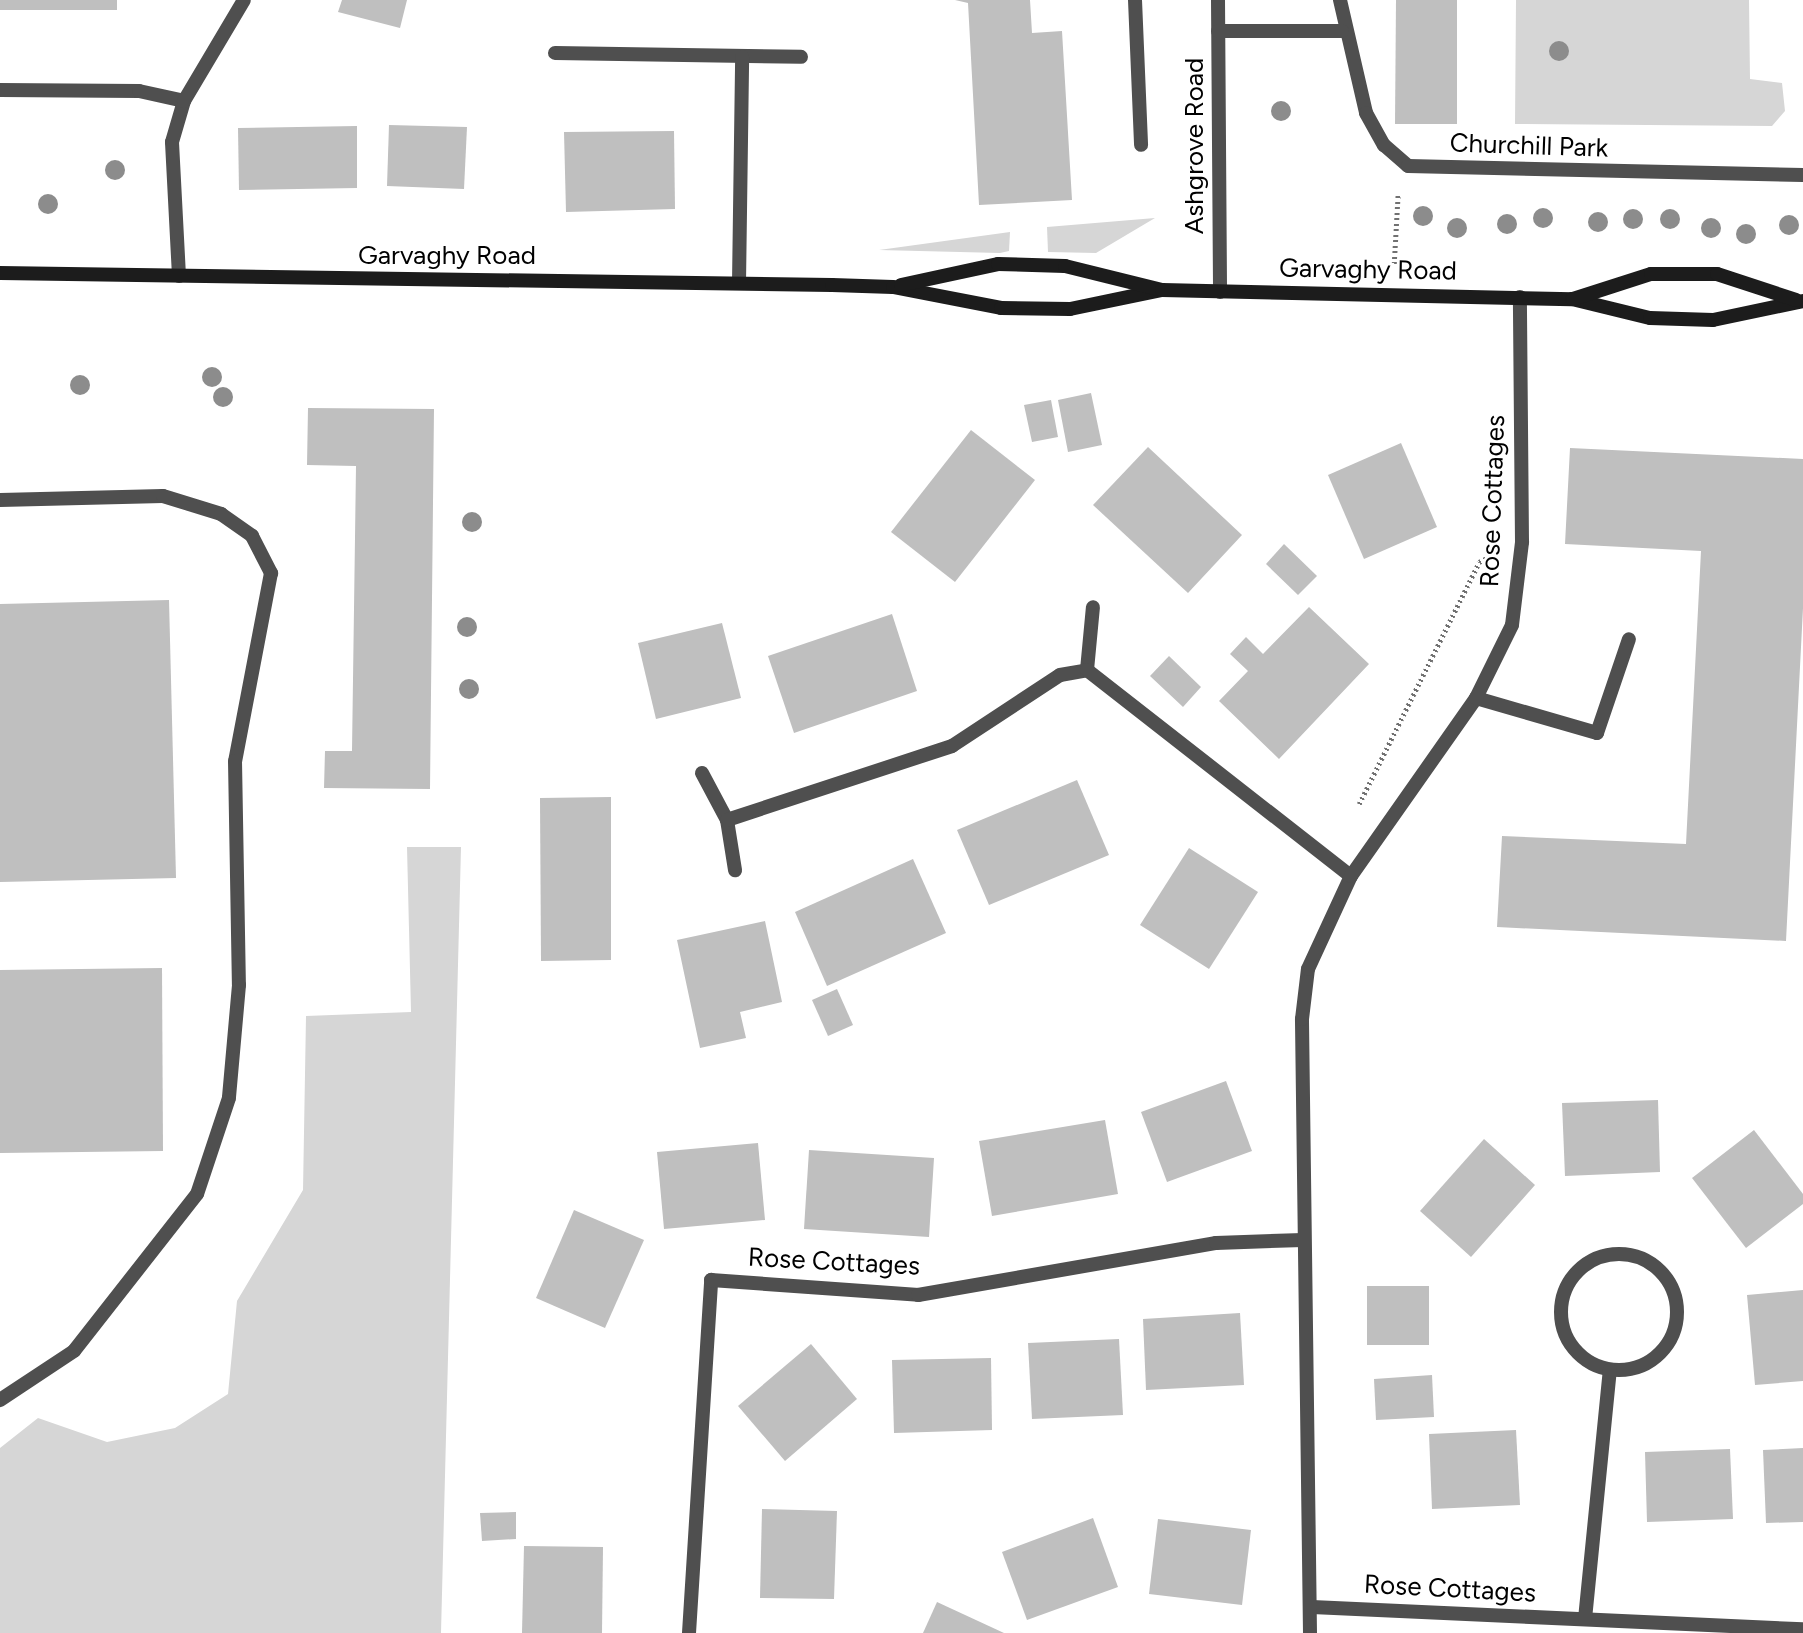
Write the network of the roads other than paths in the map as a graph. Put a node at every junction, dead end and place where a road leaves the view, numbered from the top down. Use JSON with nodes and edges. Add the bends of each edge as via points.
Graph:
{"nodes":[{"id":1,"x":244,"y":0,"type":"edge"},
{"id":2,"x":1135,"y":0,"type":"edge"},
{"id":3,"x":1218,"y":0,"type":"edge"},
{"id":4,"x":1340,"y":0,"type":"edge"},
{"id":5,"x":1219,"y":31,"type":"junction"},
{"id":6,"x":1342,"y":31,"type":"junction"},
{"id":7,"x":555,"y":53,"type":"dead end"},
{"id":8,"x":742,"y":57,"type":"junction"},
{"id":9,"x":801,"y":57,"type":"dead end"},
{"id":10,"x":0,"y":90,"type":"edge"},
{"id":11,"x":184,"y":101,"type":"junction"},
{"id":12,"x":1141,"y":145,"type":"dead end"},
{"id":13,"x":1803,"y":175,"type":"edge"},
{"id":14,"x":0,"y":273,"type":"edge"},
{"id":15,"x":179,"y":276,"type":"junction"},
{"id":16,"x":739,"y":283,"type":"junction"},
{"id":17,"x":893,"y":287,"type":"junction"},
{"id":18,"x":1162,"y":290,"type":"junction"},
{"id":19,"x":1220,"y":292,"type":"junction"},
{"id":20,"x":1520,"y":297,"type":"junction"},
{"id":21,"x":1572,"y":299,"type":"junction"},
{"id":22,"x":1800,"y":300,"type":"edge"},
{"id":23,"x":0,"y":500,"type":"edge"},
{"id":24,"x":1093,"y":607,"type":"dead end"},
{"id":25,"x":1629,"y":639,"type":"dead end"},
{"id":26,"x":1087,"y":670,"type":"junction"},
{"id":27,"x":1476,"y":698,"type":"junction"},
{"id":28,"x":702,"y":773,"type":"dead end"},
{"id":29,"x":727,"y":820,"type":"junction"},
{"id":30,"x":735,"y":870,"type":"dead end"},
{"id":31,"x":1350,"y":876,"type":"junction"},
{"id":32,"x":1303,"y":1240,"type":"junction"},
{"id":33,"x":1610,"y":1370,"type":"junction"},
{"id":34,"x":0,"y":1400,"type":"edge"},
{"id":35,"x":1312,"y":1607,"type":"junction"},
{"id":36,"x":1585,"y":1619,"type":"junction"},
{"id":37,"x":1803,"y":1629,"type":"edge"},
{"id":38,"x":689,"y":1633,"type":"edge"},
{"id":39,"x":1310,"y":1633,"type":"edge"}],
"edges":[{"from":1,"to":11,"type":"street"},
{"from":2,"to":12,"type":"street"},
{"from":3,"to":5,"type":"street","name":"Ashgrove Road"},
{"from":4,"to":6,"type":"street"},
{"from":5,"to":6,"type":"street"},
{"from":5,"to":19,"type":"street","name":"Ashgrove Road"},
{"from":6,"to":13,"type":"street","name":"Churchill Park","via":[[1366,113],[1384,145],[1408,166]]},
{"from":7,"to":8,"type":"street"},
{"from":8,"to":9,"type":"street"},
{"from":8,"to":16,"type":"street"},
{"from":10,"to":11,"type":"street","via":[[139,91]]},
{"from":11,"to":15,"type":"street","via":[[172,142]]},
{"from":14,"to":15,"type":"main road","name":"Garvaghy Road"},
{"from":15,"to":16,"type":"main road","name":"Garvaghy Road"},
{"from":16,"to":17,"type":"main road","name":"Garvaghy Road"},
{"from":17,"to":18,"type":"main road","name":"Garvaghy Road","via":[[1001,308],[1070,309]]},
{"from":17,"to":18,"type":"main road","name":"Garvaghy Road","via":[[998,264],[1065,266]]},
{"from":18,"to":19,"type":"main road","name":"Garvaghy Road"},
{"from":19,"to":20,"type":"main road","name":"Garvaghy Road"},
{"from":20,"to":21,"type":"main road","name":"Garvaghy Road"},
{"from":20,"to":27,"type":"street","name":"Rose Cottages","via":[[1522,542],[1512,625]]},
{"from":21,"to":22,"type":"main road","name":"Garvaghy Road","via":[[1650,318],[1713,320]]},
{"from":21,"to":22,"type":"main road","name":"Garvaghy Road","via":[[1651,274],[1717,274]]},
{"from":23,"to":34,"type":"street","via":[[163,496],[232,521],[252,536],[271,573],[234,761],[239,985],[229,1098],[197,1194],[74,1351]]},
{"from":24,"to":26,"type":"street"},
{"from":25,"to":27,"type":"street","via":[[1597,733]]},
{"from":26,"to":29,"type":"street","via":[[1060,674],[952,746]]},
{"from":26,"to":31,"type":"street"},
{"from":27,"to":31,"type":"street","name":"Rose Cottages"},
{"from":28,"to":29,"type":"street"},
{"from":29,"to":30,"type":"street"},
{"from":31,"to":32,"type":"street","name":"Rose Cottages","via":[[1323,924],[1306,982]]},
{"from":32,"to":35,"type":"street","name":"Rose Cottages"},
{"from":32,"to":38,"type":"street","name":"Rose Cottages","via":[[1216,1243],[918,1295],[711,1280]]},
{"from":33,"to":33,"type":"street","via":[[1591,1363],[1571,1344],[1561,1317],[1562,1298],[1583,1266],[1619,1253],[1638,1256],[1668,1279],[1678,1316],[1673,1335],[1647,1363]]},
{"from":33,"to":36,"type":"street"},
{"from":35,"to":36,"type":"street","name":"Rose Cottages"},
{"from":35,"to":39,"type":"street","name":"Rose Cottages"},
{"from":36,"to":37,"type":"street","name":"Rose Cottages"}]}
